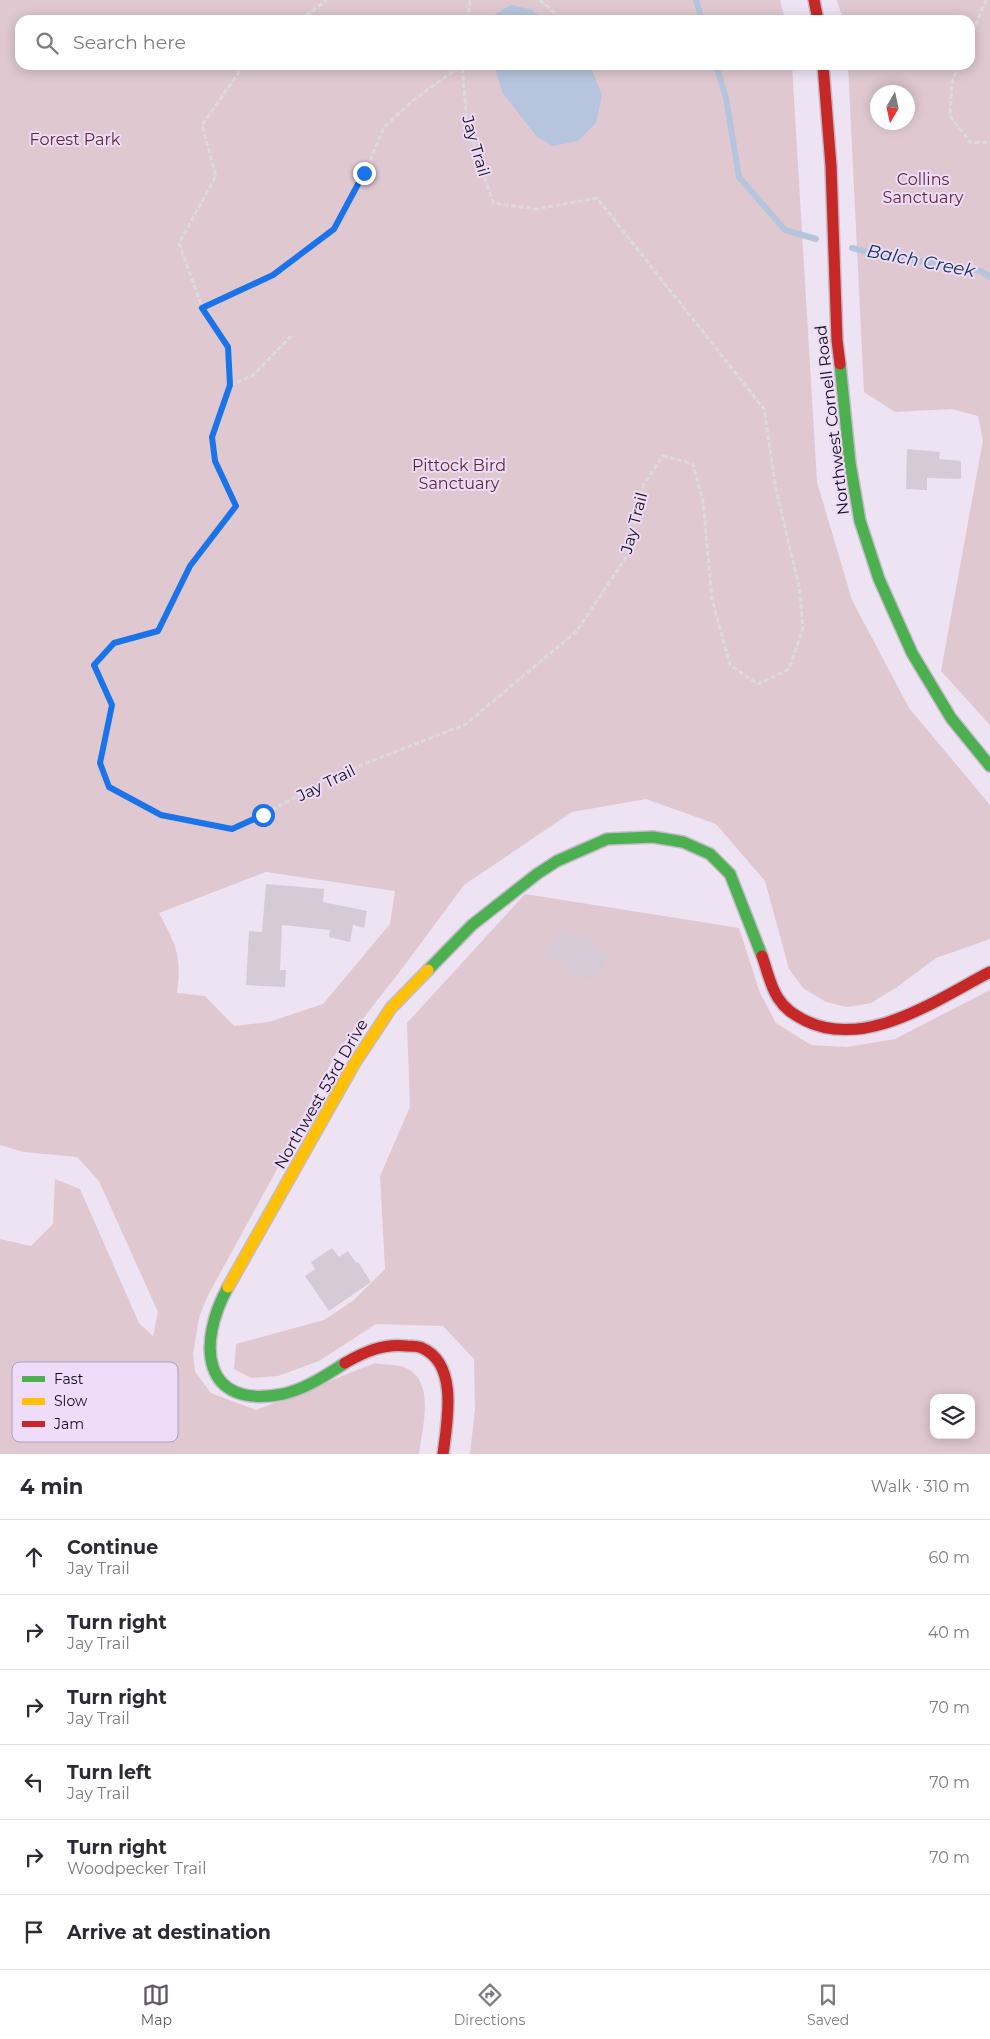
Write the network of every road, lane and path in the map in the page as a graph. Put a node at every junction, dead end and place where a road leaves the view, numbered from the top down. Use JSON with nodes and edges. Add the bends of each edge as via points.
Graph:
{"nodes":[{"id":1,"x":327,"y":0,"type":"edge"},
{"id":2,"x":470,"y":0,"type":"edge"},
{"id":3,"x":540,"y":0,"type":"edge"},
{"id":4,"x":814,"y":0,"type":"edge"},
{"id":5,"x":986,"y":0,"type":"edge"},
{"id":6,"x":307,"y":15,"type":"edge"},
{"id":7,"x":468,"y":15,"type":"edge"},
{"id":8,"x":557,"y":15,"type":"edge"},
{"id":9,"x":817,"y":15,"type":"edge"},
{"id":10,"x":975,"y":27,"type":"edge"},
{"id":11,"x":240,"y":70,"type":"edge"},
{"id":12,"x":455,"y":70,"type":"edge"},
{"id":13,"x":462,"y":70,"type":"edge"},
{"id":14,"x":823,"y":70,"type":"edge"},
{"id":15,"x":957,"y":70,"type":"edge"},
{"id":16,"x":990,"y":142,"type":"edge"},
{"id":17,"x":202,"y":308,"type":"junction"},
{"id":18,"x":291,"y":336,"type":"dead end"},
{"id":19,"x":230,"y":385,"type":"junction"},
{"id":20,"x":990,"y":766,"type":"edge"},
{"id":21,"x":990,"y":972,"type":"edge"},
{"id":22,"x":444,"y":1454,"type":"edge"}],
"edges":[{"from":1,"to":6,"type":"path"},
{"from":2,"to":7,"type":"path"},
{"from":3,"to":8,"type":"path"},
{"from":4,"to":9,"type":"street"},
{"from":5,"to":10,"type":"path"},
{"from":11,"to":17,"type":"path","name":"Jay Trail","via":[[202,125],[216,176],[179,243]]},
{"from":12,"to":17,"type":"path","via":[[416,98],[384,127],[334,229],[273,275]]},
{"from":13,"to":19,"type":"path","name":"Jay Trail","via":[[467,124],[494,203],[536,209],[597,198],[764,409],[776,490],[799,586],[803,628],[789,669],[758,684],[730,665],[712,599],[704,501],[694,464],[662,456],[644,484],[625,559],[577,631],[466,724],[332,777],[232,829],[161,815],[109,787],[100,763],[112,705],[94,665],[114,643],[158,631],[190,566],[236,506],[215,461],[212,437]]},
{"from":14,"to":20,"type":"street","name":"Northwest Cornell Road","via":[[837,340],[850,463],[860,521],[879,579],[912,653],[951,718]]},
{"from":15,"to":16,"type":"path","via":[[952,82],[950,116],[971,143]]},
{"from":17,"to":19,"type":"path","name":"Jay Trail","via":[[228,347]]},
{"from":18,"to":19,"type":"path","via":[[253,375]]},
{"from":21,"to":22,"type":"street","name":"Northwest 53rd Drive","via":[[897,1020],[852,1031],[818,1027],[789,1012],[777,997],[730,874],[710,854],[683,842],[653,837],[607,839],[557,861],[472,925],[391,1008],[354,1064],[222,1298],[210,1327],[211,1367],[227,1387],[245,1394],[269,1397],[303,1389],[380,1347],[411,1345],[433,1353],[438,1358],[449,1389]]}]}
